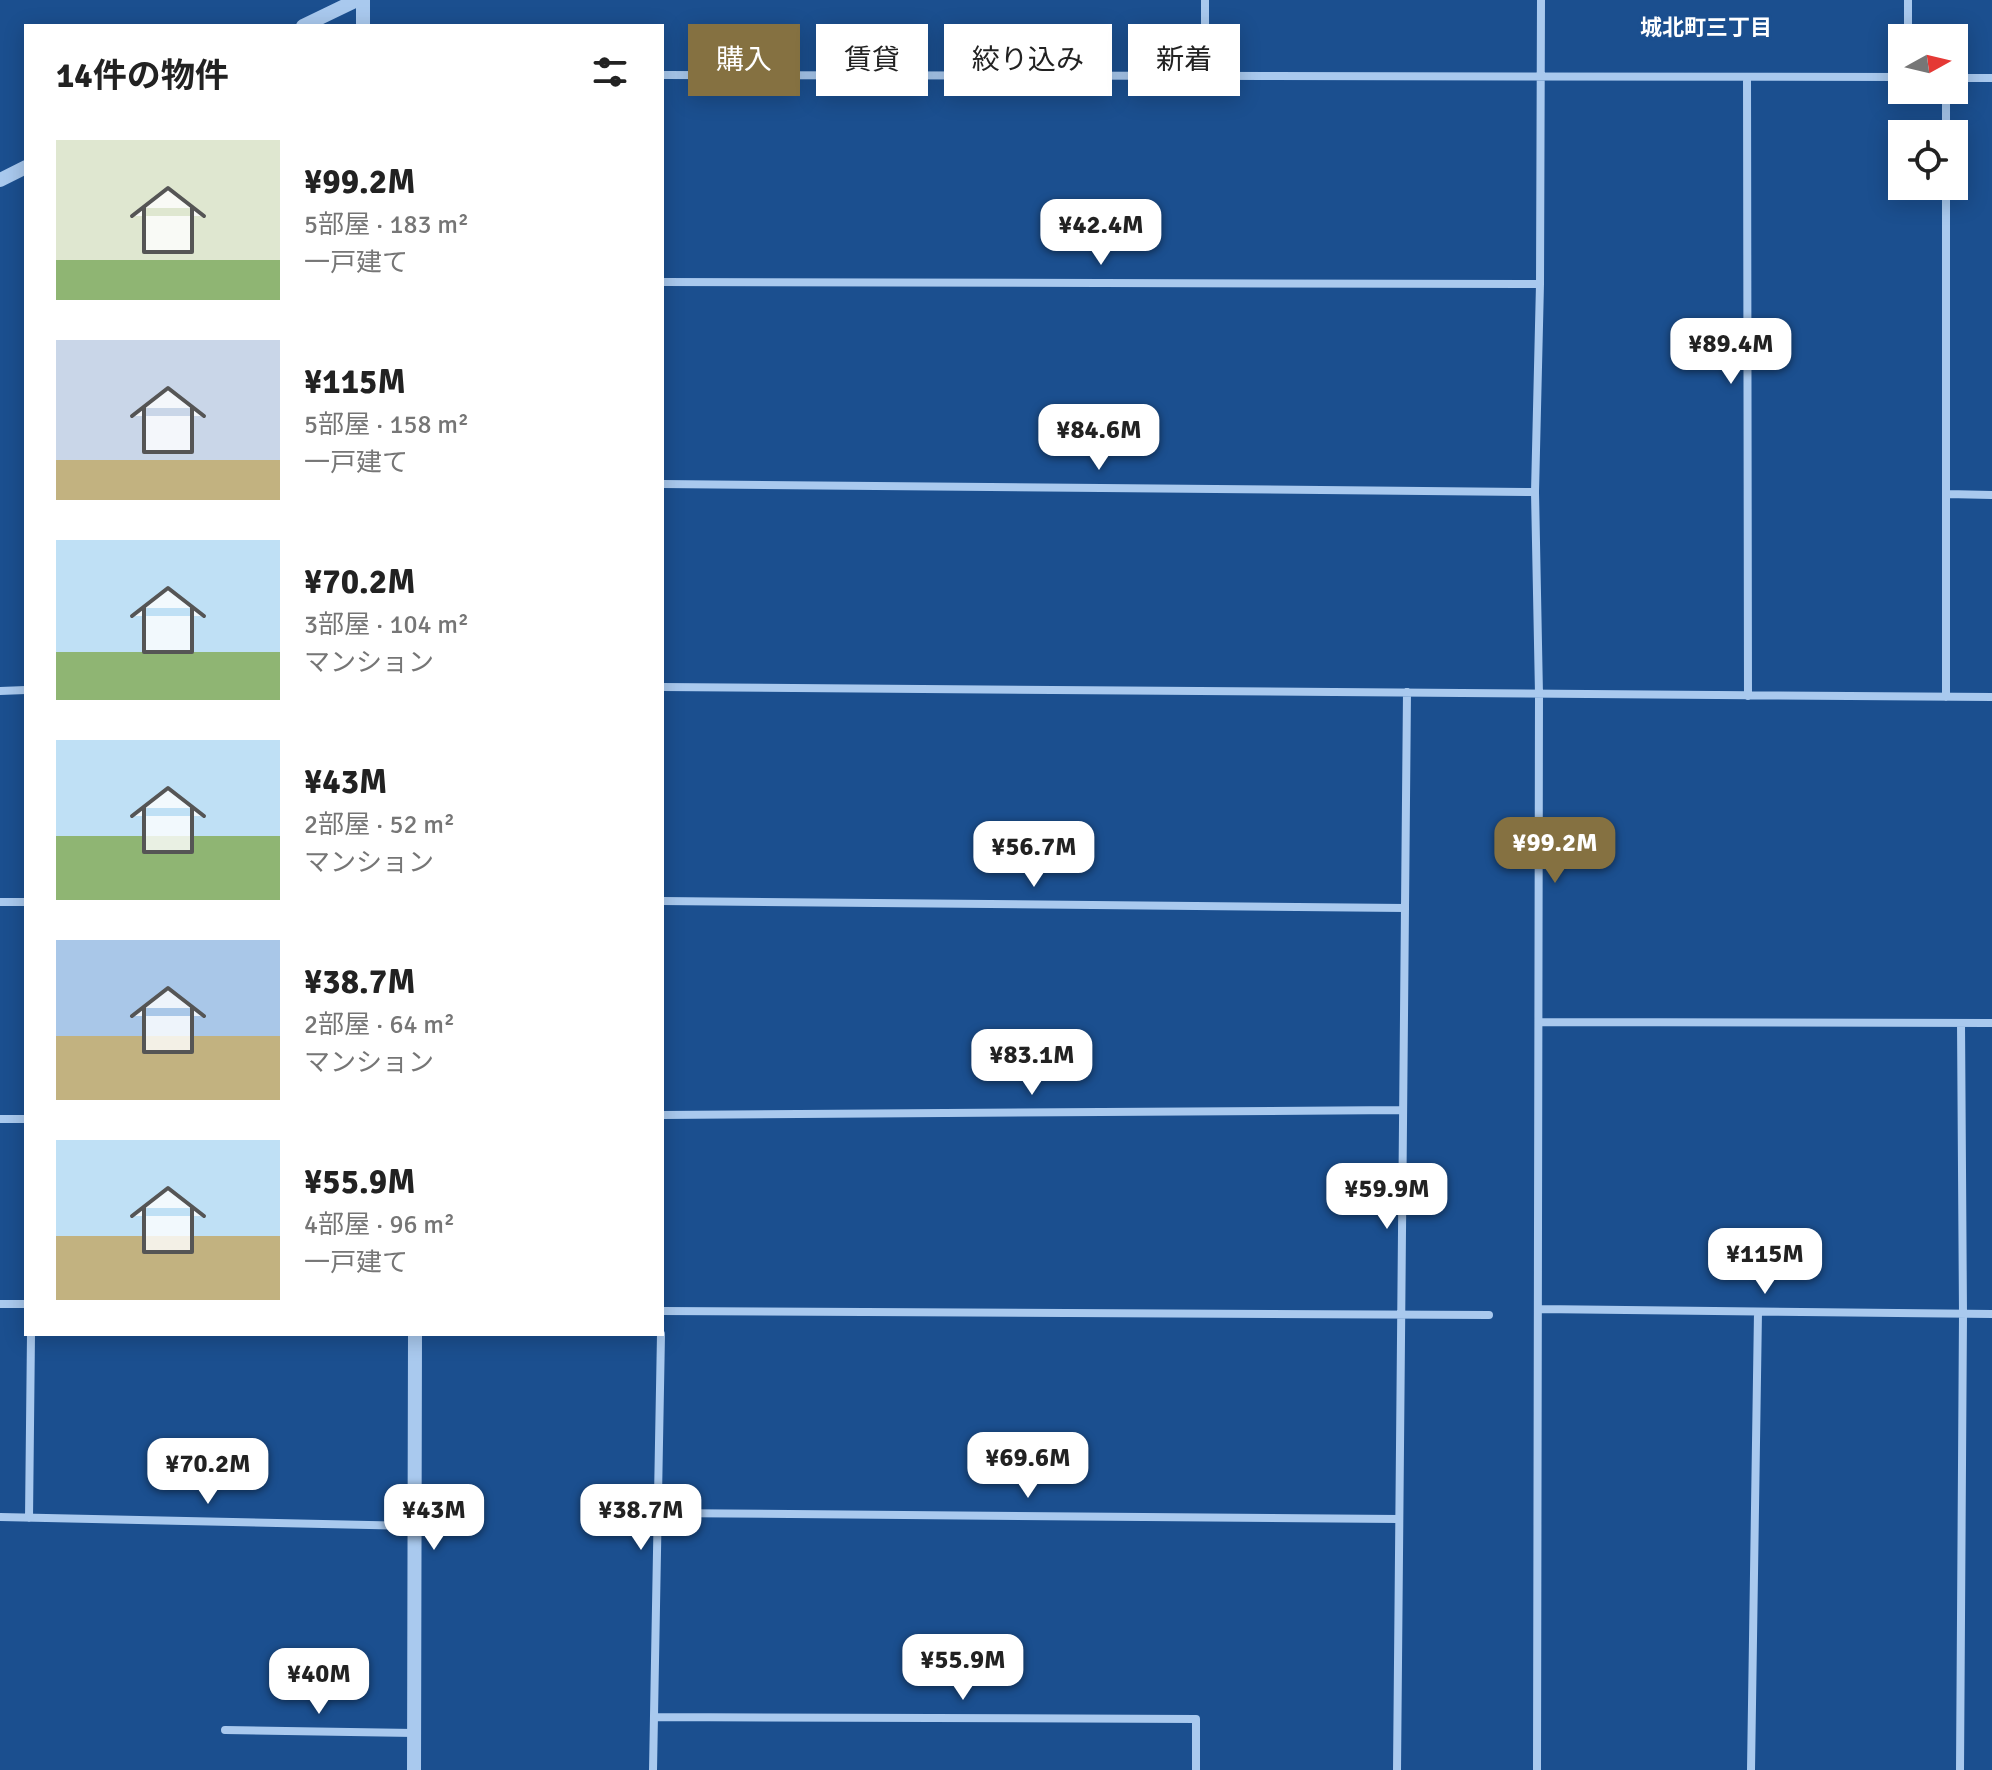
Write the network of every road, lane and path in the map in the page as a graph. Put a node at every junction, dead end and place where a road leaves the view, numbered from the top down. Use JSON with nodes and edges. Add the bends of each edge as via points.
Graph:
{"nodes":[{"id":1,"x":357,"y":0,"type":"edge"},
{"id":2,"x":363,"y":0,"type":"edge"},
{"id":3,"x":1205,"y":0,"type":"edge"},
{"id":4,"x":1541,"y":0,"type":"edge"},
{"id":5,"x":1908,"y":0,"type":"edge"},
{"id":6,"x":307,"y":24,"type":"edge"},
{"id":7,"x":363,"y":24,"type":"edge"},
{"id":8,"x":1205,"y":24,"type":"edge"},
{"id":9,"x":1908,"y":24,"type":"edge"},
{"id":10,"x":664,"y":75,"type":"edge"},
{"id":11,"x":1128,"y":76,"type":"edge"},
{"id":12,"x":1240,"y":76,"type":"edge"},
{"id":13,"x":1540,"y":77,"type":"junction"},
{"id":14,"x":1747,"y":77,"type":"junction"},
{"id":15,"x":1888,"y":77,"type":"edge"},
{"id":16,"x":1968,"y":78,"type":"edge"},
{"id":17,"x":1992,"y":78,"type":"edge"},
{"id":18,"x":24,"y":168,"type":"edge"},
{"id":19,"x":0,"y":180,"type":"edge"},
{"id":20,"x":1946,"y":200,"type":"edge"},
{"id":21,"x":664,"y":282,"type":"edge"},
{"id":22,"x":1540,"y":284,"type":"junction"},
{"id":23,"x":664,"y":484,"type":"edge"},
{"id":24,"x":1535,"y":492,"type":"junction"},
{"id":25,"x":1947,"y":494,"type":"junction"},
{"id":26,"x":1992,"y":495,"type":"edge"},
{"id":27,"x":664,"y":687,"type":"edge"},
{"id":28,"x":24,"y":690,"type":"edge"},
{"id":29,"x":0,"y":691,"type":"edge"},
{"id":30,"x":1407,"y":692,"type":"junction"},
{"id":31,"x":1539,"y":694,"type":"junction"},
{"id":32,"x":1748,"y":696,"type":"junction"},
{"id":33,"x":1946,"y":697,"type":"junction"},
{"id":34,"x":1992,"y":697,"type":"edge"},
{"id":35,"x":664,"y":901,"type":"edge"},
{"id":36,"x":0,"y":902,"type":"edge"},
{"id":37,"x":24,"y":902,"type":"edge"},
{"id":38,"x":1405,"y":908,"type":"junction"},
{"id":39,"x":1539,"y":1022,"type":"junction"},
{"id":40,"x":1961,"y":1023,"type":"junction"},
{"id":41,"x":1992,"y":1023,"type":"edge"},
{"id":42,"x":1403,"y":1110,"type":"junction"},
{"id":43,"x":664,"y":1115,"type":"edge"},
{"id":44,"x":0,"y":1119,"type":"edge"},
{"id":45,"x":24,"y":1119,"type":"edge"},
{"id":46,"x":0,"y":1304,"type":"edge"},
{"id":47,"x":24,"y":1304,"type":"edge"},
{"id":48,"x":1538,"y":1309,"type":"junction"},
{"id":49,"x":664,"y":1311,"type":"edge"},
{"id":50,"x":1758,"y":1312,"type":"junction"},
{"id":51,"x":1963,"y":1314,"type":"junction"},
{"id":52,"x":1992,"y":1314,"type":"edge"},
{"id":53,"x":1403,"y":1315,"type":"junction"},
{"id":54,"x":1489,"y":1315,"type":"dead end"},
{"id":55,"x":31,"y":1336,"type":"edge"},
{"id":56,"x":415,"y":1336,"type":"edge"},
{"id":57,"x":661,"y":1336,"type":"edge"},
{"id":58,"x":657,"y":1513,"type":"junction"},
{"id":59,"x":0,"y":1517,"type":"edge"},
{"id":60,"x":29,"y":1518,"type":"junction"},
{"id":61,"x":1399,"y":1519,"type":"junction"},
{"id":62,"x":415,"y":1526,"type":"junction"},
{"id":63,"x":654,"y":1717,"type":"junction"},
{"id":64,"x":225,"y":1730,"type":"dead end"},
{"id":65,"x":414,"y":1733,"type":"junction"},
{"id":66,"x":414,"y":1770,"type":"edge"},
{"id":67,"x":653,"y":1770,"type":"edge"},
{"id":68,"x":1196,"y":1770,"type":"edge"},
{"id":69,"x":1397,"y":1770,"type":"edge"},
{"id":70,"x":1537,"y":1770,"type":"edge"},
{"id":71,"x":1751,"y":1770,"type":"edge"},
{"id":72,"x":1960,"y":1770,"type":"edge"}],
"edges":[{"from":1,"to":6,"type":"street"},
{"from":2,"to":7,"type":"street"},
{"from":3,"to":8,"type":"street"},
{"from":4,"to":13,"type":"street"},
{"from":5,"to":9,"type":"street"},
{"from":10,"to":11,"type":"street"},
{"from":12,"to":13,"type":"street"},
{"from":13,"to":14,"type":"street"},
{"from":13,"to":22,"type":"street"},
{"from":14,"to":15,"type":"street"},
{"from":14,"to":32,"type":"street"},
{"from":16,"to":17,"type":"street"},
{"from":18,"to":19,"type":"street"},
{"from":20,"to":25,"type":"street"},
{"from":21,"to":22,"type":"street"},
{"from":22,"to":24,"type":"street"},
{"from":23,"to":24,"type":"street"},
{"from":24,"to":31,"type":"street"},
{"from":25,"to":26,"type":"street"},
{"from":25,"to":33,"type":"street"},
{"from":27,"to":30,"type":"street"},
{"from":28,"to":29,"type":"street"},
{"from":30,"to":31,"type":"street"},
{"from":30,"to":38,"type":"street"},
{"from":31,"to":32,"type":"street"},
{"from":31,"to":39,"type":"street"},
{"from":32,"to":33,"type":"street"},
{"from":33,"to":34,"type":"street"},
{"from":35,"to":38,"type":"street"},
{"from":36,"to":37,"type":"street"},
{"from":38,"to":42,"type":"street"},
{"from":39,"to":40,"type":"street"},
{"from":39,"to":48,"type":"street"},
{"from":40,"to":41,"type":"street"},
{"from":40,"to":51,"type":"street"},
{"from":42,"to":43,"type":"street"},
{"from":42,"to":53,"type":"street"},
{"from":44,"to":45,"type":"street"},
{"from":46,"to":47,"type":"street"},
{"from":48,"to":50,"type":"street"},
{"from":48,"to":70,"type":"street"},
{"from":49,"to":53,"type":"street"},
{"from":50,"to":51,"type":"street"},
{"from":50,"to":71,"type":"street"},
{"from":51,"to":52,"type":"street"},
{"from":51,"to":72,"type":"street"},
{"from":53,"to":54,"type":"street"},
{"from":53,"to":61,"type":"street"},
{"from":55,"to":60,"type":"street"},
{"from":56,"to":62,"type":"street"},
{"from":57,"to":58,"type":"street"},
{"from":58,"to":61,"type":"street"},
{"from":58,"to":63,"type":"street"},
{"from":59,"to":60,"type":"street"},
{"from":60,"to":62,"type":"street"},
{"from":61,"to":69,"type":"street"},
{"from":62,"to":65,"type":"street"},
{"from":63,"to":67,"type":"street"},
{"from":63,"to":68,"type":"street","via":[[1196,1719]]},
{"from":64,"to":65,"type":"street"},
{"from":65,"to":66,"type":"street"}]}
